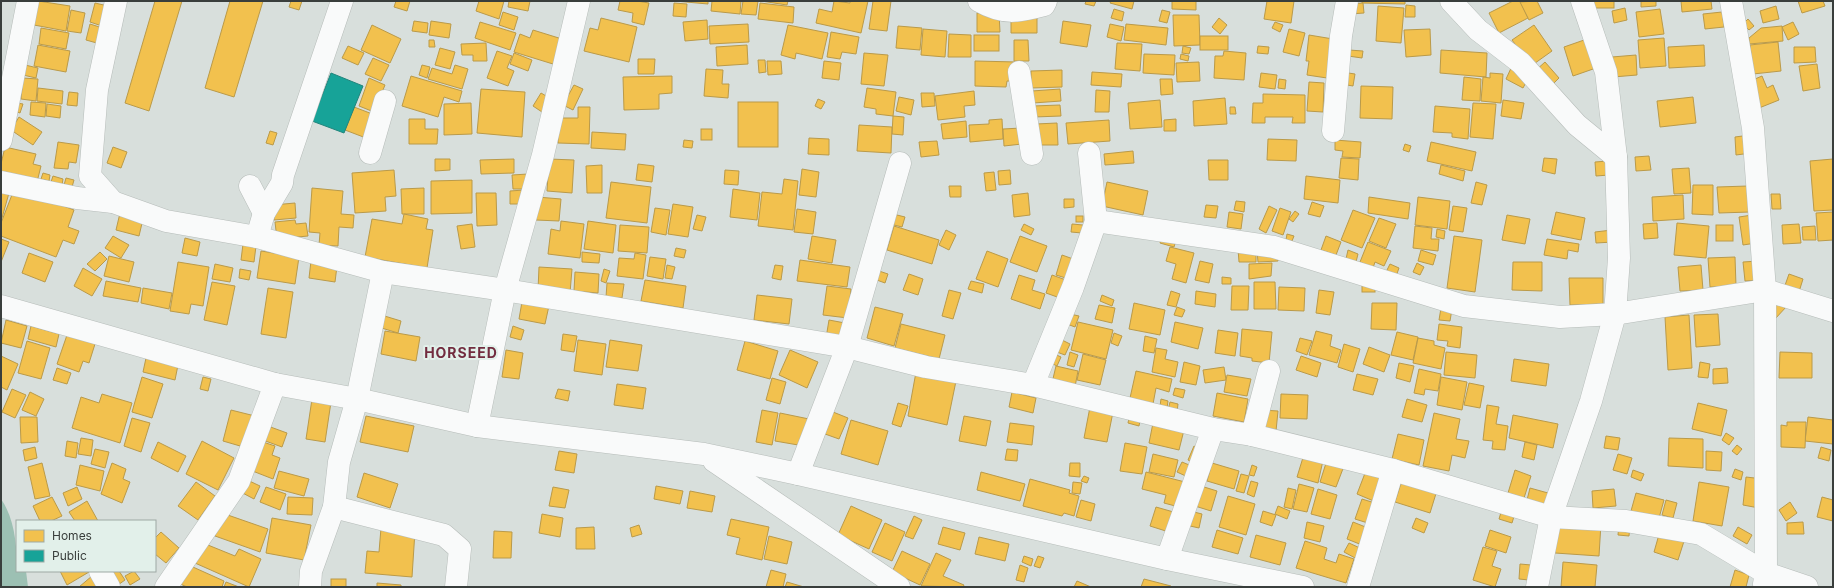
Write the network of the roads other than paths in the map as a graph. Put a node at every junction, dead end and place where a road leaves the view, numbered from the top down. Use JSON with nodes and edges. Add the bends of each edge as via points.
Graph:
{"nodes":[{"id":1,"x":28,"y":1,"type":"edge"},
{"id":2,"x":116,"y":1,"type":"edge"},
{"id":3,"x":342,"y":1,"type":"edge"},
{"id":4,"x":579,"y":1,"type":"edge"},
{"id":5,"x":979,"y":1,"type":"edge"},
{"id":6,"x":1046,"y":1,"type":"edge"},
{"id":7,"x":1347,"y":1,"type":"edge"},
{"id":8,"x":1451,"y":1,"type":"edge"},
{"id":9,"x":1582,"y":1,"type":"edge"},
{"id":10,"x":1731,"y":1,"type":"edge"},
{"id":11,"x":1019,"y":72,"type":"dead end"},
{"id":12,"x":385,"y":101,"type":"dead end"},
{"id":13,"x":1333,"y":131,"type":"dead end"},
{"id":14,"x":1,"y":140,"type":"edge"},
{"id":15,"x":370,"y":153,"type":"dead end"},
{"id":16,"x":1089,"y":153,"type":"dead end"},
{"id":17,"x":1032,"y":154,"type":"dead end"},
{"id":18,"x":1616,"y":157,"type":"junction"},
{"id":19,"x":900,"y":163,"type":"dead end"},
{"id":20,"x":1,"y":182,"type":"edge"},
{"id":21,"x":250,"y":186,"type":"dead end"},
{"id":22,"x":114,"y":202,"type":"junction"},
{"id":23,"x":264,"y":213,"type":"junction"},
{"id":24,"x":1096,"y":220,"type":"junction"},
{"id":25,"x":257,"y":237,"type":"junction"},
{"id":26,"x":383,"y":272,"type":"junction"},
{"id":27,"x":505,"y":290,"type":"junction"},
{"id":28,"x":1765,"y":290,"type":"junction"},
{"id":29,"x":1,"y":306,"type":"edge"},
{"id":30,"x":1833,"y":311,"type":"edge"},
{"id":31,"x":1615,"y":314,"type":"junction"},
{"id":32,"x":847,"y":347,"type":"junction"},
{"id":33,"x":1269,"y":371,"type":"dead end"},
{"id":34,"x":275,"y":384,"type":"junction"},
{"id":35,"x":1033,"y":385,"type":"junction"},
{"id":36,"x":357,"y":399,"type":"junction"},
{"id":37,"x":477,"y":426,"type":"junction"},
{"id":38,"x":1213,"y":429,"type":"junction"},
{"id":39,"x":1252,"y":435,"type":"junction"},
{"id":40,"x":704,"y":454,"type":"junction"},
{"id":41,"x":1393,"y":470,"type":"junction"},
{"id":42,"x":798,"y":474,"type":"junction"},
{"id":43,"x":334,"y":507,"type":"junction"},
{"id":44,"x":1551,"y":517,"type":"junction"},
{"id":45,"x":1167,"y":559,"type":"junction"},
{"id":46,"x":101,"y":572,"type":"edge"},
{"id":47,"x":1764,"y":580,"type":"edge"},
{"id":48,"x":109,"y":587,"type":"edge"},
{"id":49,"x":166,"y":587,"type":"edge"},
{"id":50,"x":310,"y":587,"type":"edge"},
{"id":51,"x":456,"y":587,"type":"edge"},
{"id":52,"x":900,"y":587,"type":"edge"},
{"id":53,"x":1303,"y":587,"type":"edge"},
{"id":54,"x":1358,"y":587,"type":"edge"},
{"id":55,"x":1537,"y":587,"type":"edge"},
{"id":56,"x":1807,"y":587,"type":"edge"}],
"edges":[{"from":1,"to":14,"type":"street"},
{"from":2,"to":22,"type":"street","via":[[97,90],[90,176]]},
{"from":3,"to":23,"type":"street","via":[[282,183]]},
{"from":4,"to":27,"type":"street","via":[[543,155]]},
{"from":5,"to":6,"type":"street","via":[[994,9],[1018,12],[1044,5]]},
{"from":7,"to":13,"type":"street","via":[[1341,36]]},
{"from":8,"to":18,"type":"street","via":[[1478,30],[1521,63],[1577,125]]},
{"from":9,"to":18,"type":"street","via":[[1606,72]]},
{"from":10,"to":28,"type":"street","via":[[1753,128]]},
{"from":11,"to":17,"type":"street"},
{"from":12,"to":15,"type":"street"},
{"from":16,"to":24,"type":"street"},
{"from":18,"to":31,"type":"street","via":[[1619,258]]},
{"from":19,"to":32,"type":"street"},
{"from":20,"to":22,"type":"street","via":[[77,198]]},
{"from":21,"to":23,"type":"street"},
{"from":22,"to":25,"type":"street","via":[[166,221]]},
{"from":23,"to":25,"type":"street"},
{"from":24,"to":31,"type":"street","via":[[1274,247],[1464,306],[1560,317]]},
{"from":24,"to":35,"type":"street"},
{"from":25,"to":26,"type":"street"},
{"from":26,"to":27,"type":"street"},
{"from":26,"to":36,"type":"street"},
{"from":27,"to":32,"type":"street"},
{"from":27,"to":37,"type":"street"},
{"from":28,"to":30,"type":"street"},
{"from":28,"to":31,"type":"street"},
{"from":28,"to":47,"type":"street"},
{"from":29,"to":34,"type":"street"},
{"from":31,"to":44,"type":"street","via":[[1591,401]]},
{"from":32,"to":35,"type":"street","via":[[926,367]]},
{"from":32,"to":42,"type":"street"},
{"from":33,"to":39,"type":"street"},
{"from":34,"to":36,"type":"street"},
{"from":34,"to":49,"type":"street","via":[[239,481]]},
{"from":35,"to":38,"type":"street"},
{"from":36,"to":37,"type":"street"},
{"from":36,"to":43,"type":"street","via":[[339,462]]},
{"from":37,"to":40,"type":"street"},
{"from":38,"to":39,"type":"street"},
{"from":38,"to":45,"type":"street"},
{"from":39,"to":41,"type":"street"},
{"from":40,"to":42,"type":"street"},
{"from":40,"to":52,"type":"street"},
{"from":41,"to":44,"type":"street"},
{"from":41,"to":54,"type":"street"},
{"from":42,"to":45,"type":"street"},
{"from":43,"to":50,"type":"street","via":[[311,571]]},
{"from":43,"to":51,"type":"street","via":[[444,535],[460,549]]},
{"from":44,"to":47,"type":"street","via":[[1626,521],[1701,534]]},
{"from":44,"to":55,"type":"street"},
{"from":45,"to":53,"type":"street"},
{"from":46,"to":48,"type":"street"},
{"from":47,"to":56,"type":"street"}]}
